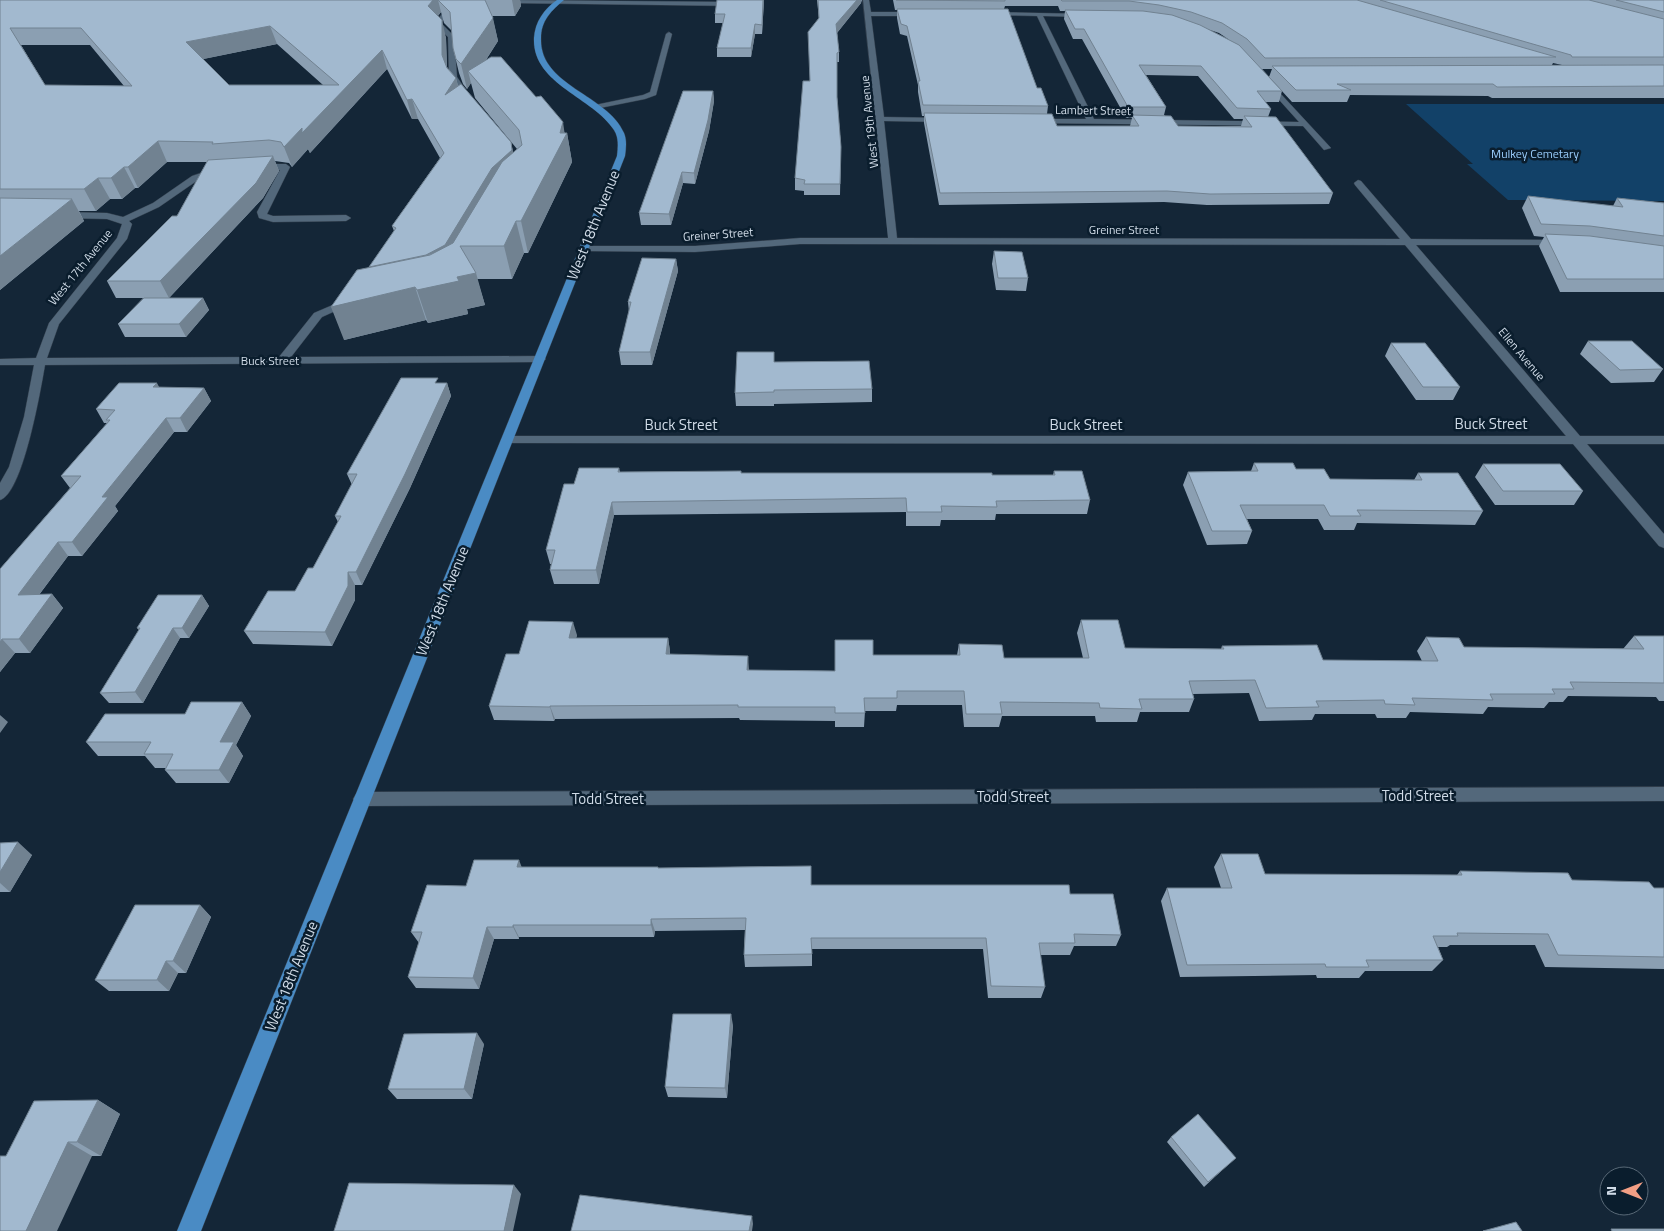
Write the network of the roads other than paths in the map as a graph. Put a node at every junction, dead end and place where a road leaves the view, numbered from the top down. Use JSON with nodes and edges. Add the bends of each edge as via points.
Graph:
{"nodes":[{"id":1,"x":866,"y":0,"type":"edge"},
{"id":2,"x":456,"y":1,"type":"edge"},
{"id":3,"x":493,"y":1,"type":"edge"},
{"id":4,"x":559,"y":1,"type":"edge"},
{"id":5,"x":742,"y":4,"type":"edge"},
{"id":6,"x":868,"y":14,"type":"junction"},
{"id":7,"x":925,"y":14,"type":"edge"},
{"id":8,"x":982,"y":14,"type":"edge"},
{"id":9,"x":1039,"y":15,"type":"junction"},
{"id":10,"x":1088,"y":15,"type":"edge"},
{"id":11,"x":669,"y":34,"type":"dead end"},
{"id":12,"x":1260,"y":72,"type":"edge"},
{"id":13,"x":471,"y":101,"type":"edge"},
{"id":14,"x":598,"y":107,"type":"junction"},
{"id":15,"x":880,"y":119,"type":"junction"},
{"id":16,"x":957,"y":120,"type":"edge"},
{"id":17,"x":1024,"y":121,"type":"edge"},
{"id":18,"x":1091,"y":122,"type":"junction"},
{"id":19,"x":1305,"y":124,"type":"junction"},
{"id":20,"x":1327,"y":148,"type":"dead end"},
{"id":21,"x":248,"y":167,"type":"edge"},
{"id":22,"x":227,"y":169,"type":"edge"},
{"id":23,"x":1358,"y":183,"type":"dead end"},
{"id":24,"x":47,"y":216,"type":"edge"},
{"id":25,"x":346,"y":218,"type":"dead end"},
{"id":26,"x":124,"y":220,"type":"junction"},
{"id":27,"x":893,"y":241,"type":"junction"},
{"id":28,"x":1409,"y":241,"type":"junction"},
{"id":29,"x":1575,"y":242,"type":"edge"},
{"id":30,"x":584,"y":249,"type":"junction"},
{"id":31,"x":354,"y":300,"type":"edge"},
{"id":32,"x":283,"y":360,"type":"junction"},
{"id":33,"x":540,"y":360,"type":"junction"},
{"id":34,"x":0,"y":362,"type":"edge"},
{"id":35,"x":40,"y":362,"type":"junction"},
{"id":36,"x":507,"y":440,"type":"junction"},
{"id":37,"x":1576,"y":440,"type":"junction"},
{"id":38,"x":1664,"y":440,"type":"edge"},
{"id":39,"x":0,"y":496,"type":"edge"},
{"id":40,"x":1664,"y":543,"type":"edge"},
{"id":41,"x":1664,"y":794,"type":"edge"},
{"id":42,"x":362,"y":799,"type":"junction"},
{"id":43,"x":189,"y":1231,"type":"edge"}],
"edges":[{"from":1,"to":6,"type":"street","name":"West 19th Avenue"},
{"from":2,"to":13,"type":"street","via":[[437,23],[451,36],[453,77]]},
{"from":3,"to":4,"type":"street"},
{"from":4,"to":5,"type":"street"},
{"from":4,"to":14,"type":"main road","name":"West 18th Avenue","via":[[539,25],[537,46],[547,67],[562,83]]},
{"from":6,"to":7,"type":"street"},
{"from":6,"to":15,"type":"street","name":"West 19th Avenue"},
{"from":8,"to":9,"type":"street"},
{"from":9,"to":10,"type":"street"},
{"from":9,"to":18,"type":"street"},
{"from":11,"to":14,"type":"street","via":[[654,93]]},
{"from":12,"to":19,"type":"street"},
{"from":14,"to":30,"type":"main road","name":"West 18th Avenue","via":[[619,131],[621,156]]},
{"from":15,"to":16,"type":"street"},
{"from":15,"to":27,"type":"street","name":"West 19th Avenue"},
{"from":17,"to":18,"type":"street","name":"Lambert Street"},
{"from":18,"to":19,"type":"street","name":"Lambert Street"},
{"from":19,"to":20,"type":"street"},
{"from":21,"to":25,"type":"street","via":[[286,167],[262,216]]},
{"from":22,"to":26,"type":"street","name":"West 17th Avenue","via":[[195,178],[156,206]]},
{"from":23,"to":28,"type":"street","name":"Ellen Avenue"},
{"from":24,"to":26,"type":"street","via":[[106,216]]},
{"from":26,"to":35,"type":"street","name":"West 17th Avenue","via":[[127,224],[122,239],[54,323]]},
{"from":27,"to":28,"type":"street","name":"Greiner Street"},
{"from":27,"to":30,"type":"street","name":"Greiner Street"},
{"from":28,"to":29,"type":"street","name":"Greiner Street"},
{"from":28,"to":37,"type":"street","name":"Ellen Avenue"},
{"from":30,"to":33,"type":"main road","name":"West 18th Avenue"},
{"from":31,"to":32,"type":"street","via":[[318,315]]},
{"from":32,"to":33,"type":"street","name":"Buck Street"},
{"from":32,"to":35,"type":"street","name":"Buck Street"},
{"from":33,"to":36,"type":"main road","name":"West 18th Avenue"},
{"from":34,"to":35,"type":"street","name":"Buck Street"},
{"from":35,"to":39,"type":"street","name":"West 17th Avenue","via":[[30,417],[15,467]]},
{"from":36,"to":37,"type":"street","name":"Buck Street"},
{"from":36,"to":42,"type":"main road","name":"West 18th Avenue"},
{"from":37,"to":38,"type":"street","name":"Buck Street"},
{"from":37,"to":40,"type":"street","name":"Ellen Avenue"},
{"from":41,"to":42,"type":"street","name":"Todd Street"},
{"from":42,"to":43,"type":"main road","name":"West 18th Avenue"}]}
